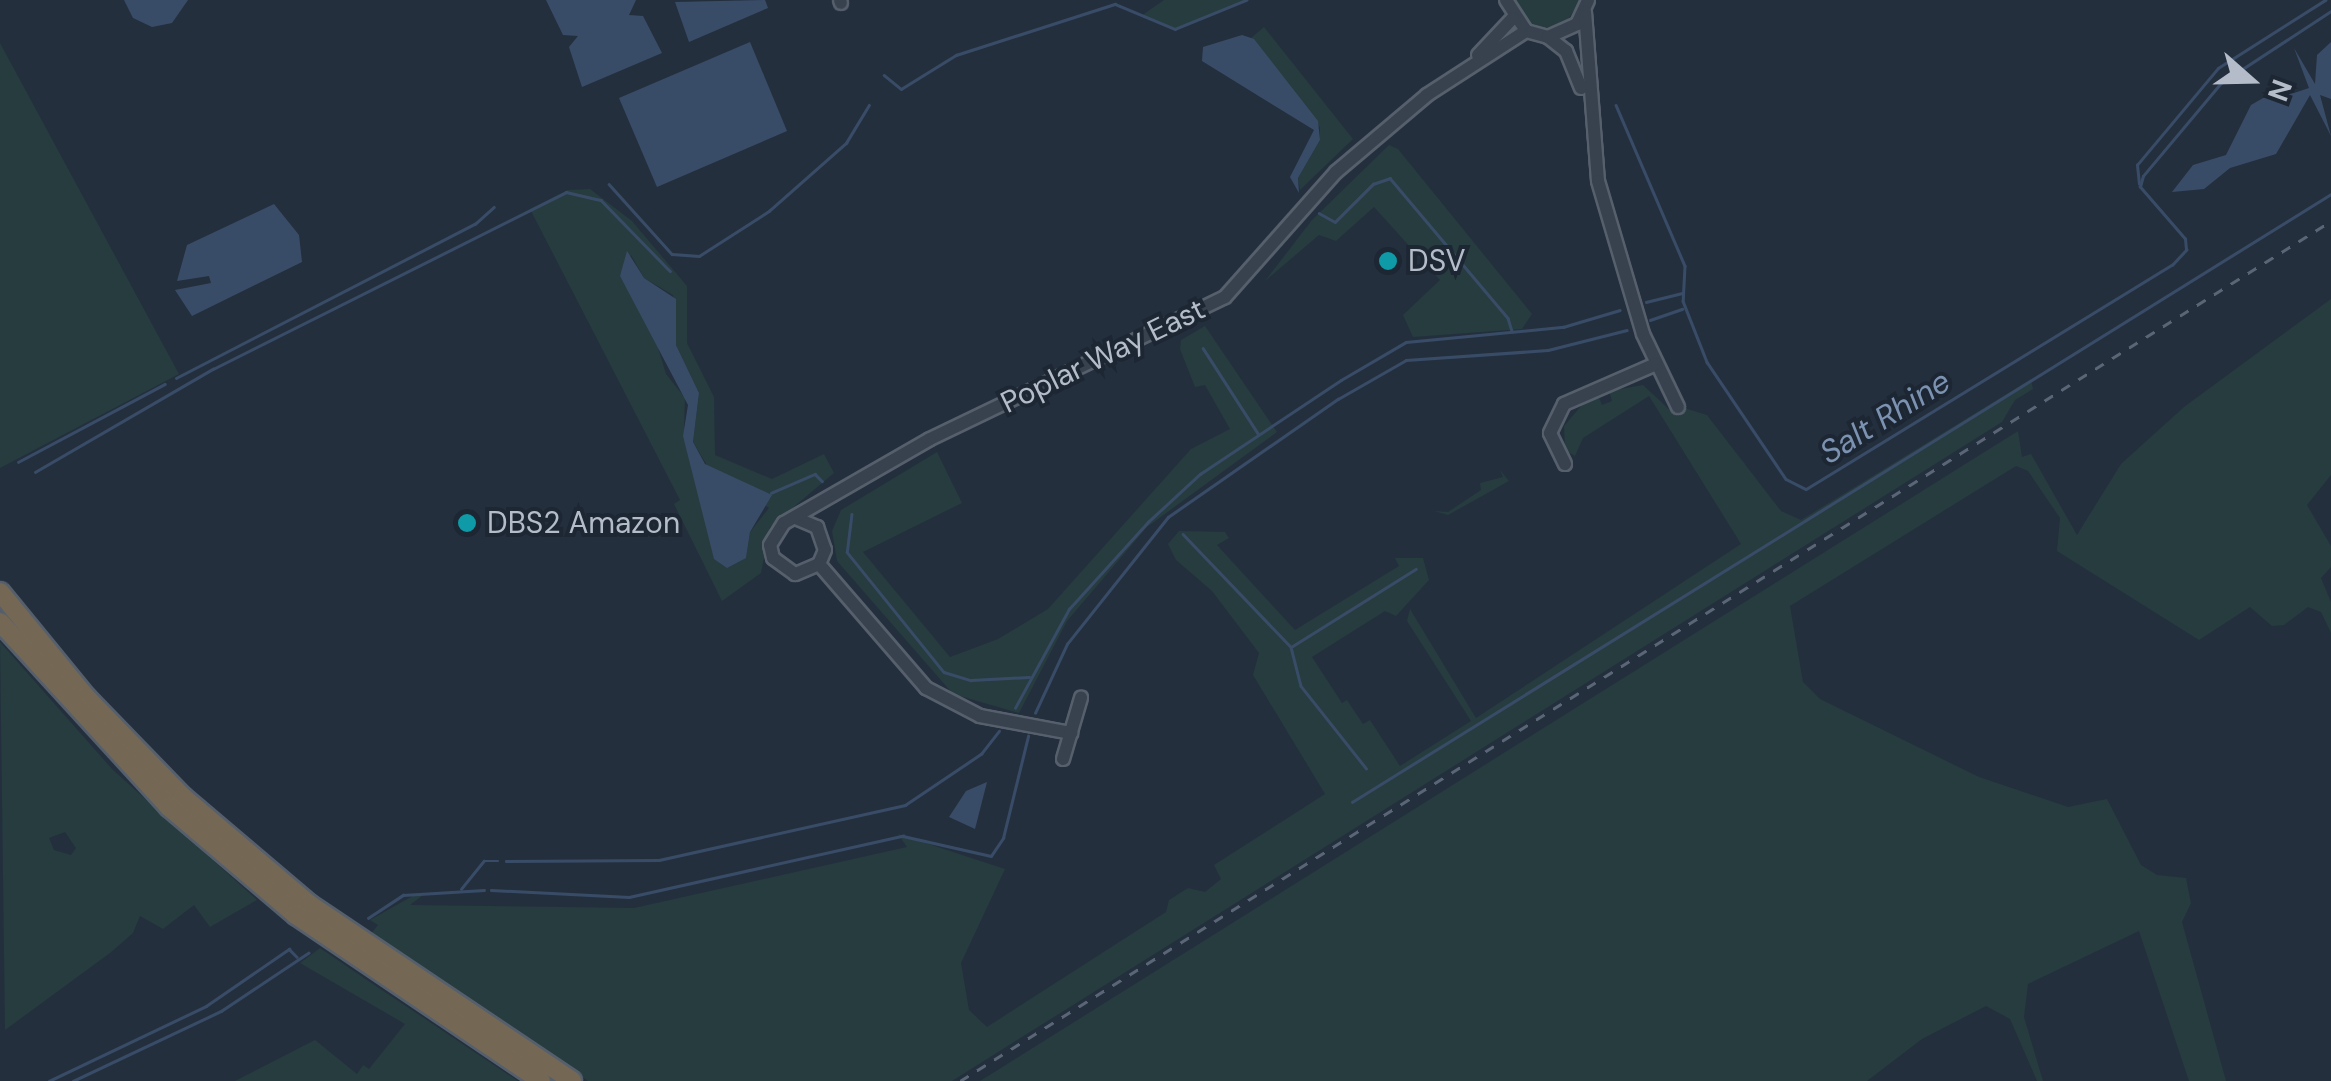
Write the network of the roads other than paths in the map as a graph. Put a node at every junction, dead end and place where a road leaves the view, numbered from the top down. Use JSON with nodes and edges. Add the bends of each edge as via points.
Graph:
{"nodes":[{"id":1,"x":1506,"y":0,"type":"edge"},
{"id":2,"x":1587,"y":6,"type":"edge"},
{"id":3,"x":1513,"y":18,"type":"junction"},
{"id":4,"x":1526,"y":31,"type":"junction"},
{"id":5,"x":1548,"y":37,"type":"junction"},
{"id":6,"x":1473,"y":61,"type":"junction"},
{"id":7,"x":1588,"y":110,"type":"junction"},
{"id":8,"x":1656,"y":364,"type":"junction"},
{"id":9,"x":1678,"y":407,"type":"dead end"},
{"id":10,"x":1565,"y":464,"type":"dead end"},
{"id":11,"x":837,"y":492,"type":"junction"},
{"id":12,"x":798,"y":519,"type":"junction"},
{"id":13,"x":817,"y":527,"type":"junction"},
{"id":14,"x":819,"y":564,"type":"junction"},
{"id":15,"x":0,"y":592,"type":"edge"},
{"id":16,"x":0,"y":622,"type":"edge"},
{"id":17,"x":1081,"y":698,"type":"dead end"},
{"id":18,"x":1071,"y":733,"type":"junction"},
{"id":19,"x":1063,"y":760,"type":"dead end"},
{"id":20,"x":541,"y":1081,"type":"edge"},
{"id":21,"x":572,"y":1081,"type":"edge"}],
"edges":[{"from":1,"to":3,"type":"street"},
{"from":2,"to":5,"type":"street","via":[[1570,30]]},
{"from":2,"to":7,"type":"street"},
{"from":3,"to":4,"type":"street"},
{"from":3,"to":6,"type":"street","name":"Poplar Way East"},
{"from":4,"to":5,"type":"street"},
{"from":4,"to":6,"type":"street","name":"Poplar Way East"},
{"from":5,"to":7,"type":"street","via":[[1576,69]]},
{"from":6,"to":11,"type":"street","name":"Poplar Way East","via":[[1336,172],[1224,297]]},
{"from":7,"to":8,"type":"street","via":[[1598,181]]},
{"from":8,"to":9,"type":"street"},
{"from":8,"to":10,"type":"street","via":[[1564,404],[1550,434]]},
{"from":11,"to":12,"type":"street","name":"Poplar Way East"},
{"from":11,"to":13,"type":"street"},
{"from":12,"to":13,"type":"street"},
{"from":12,"to":14,"type":"street","name":"Poplar Way East","via":[[774,532],[772,558],[795,574]]},
{"from":13,"to":14,"type":"street","via":[[825,550]]},
{"from":14,"to":18,"type":"street","via":[[926,688],[980,716]]},
{"from":15,"to":21,"type":"highway","via":[[86,698],[183,797],[309,904]]},
{"from":16,"to":20,"type":"highway","via":[[169,807],[282,903]]},
{"from":17,"to":18,"type":"street"},
{"from":18,"to":19,"type":"street"}]}
